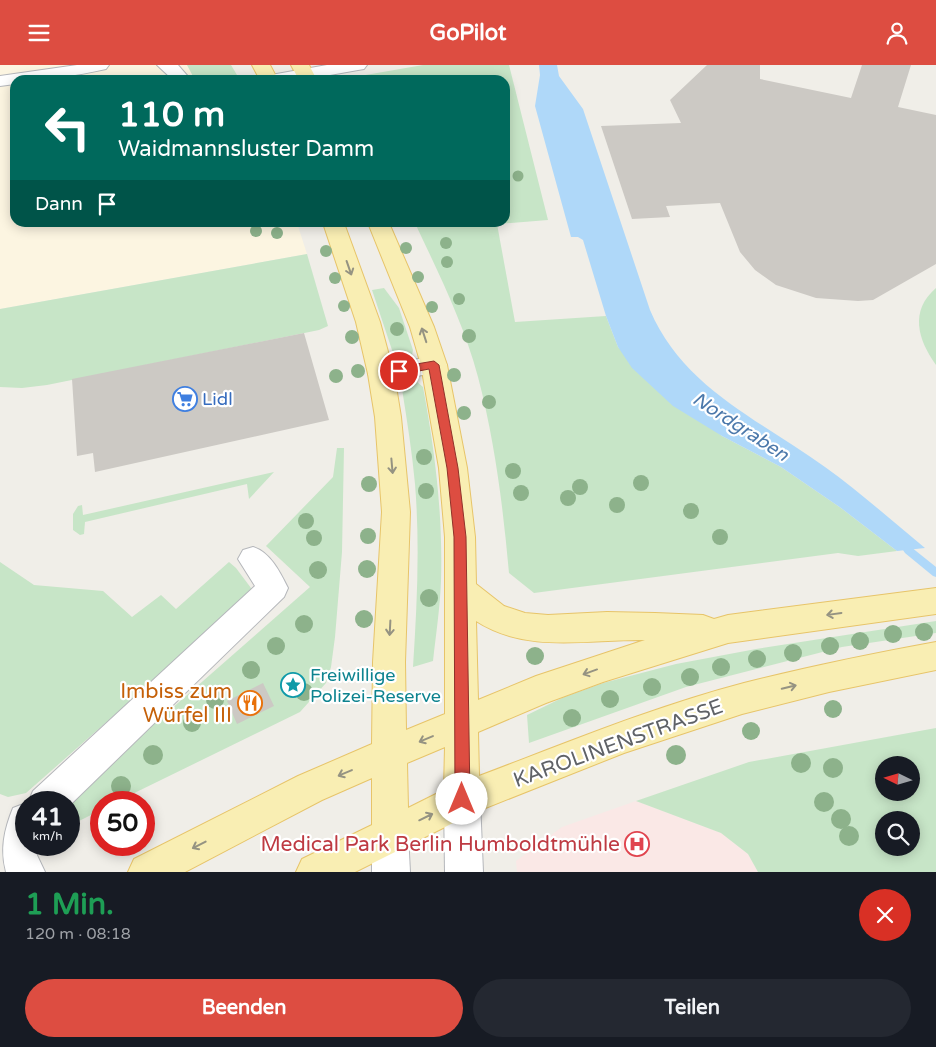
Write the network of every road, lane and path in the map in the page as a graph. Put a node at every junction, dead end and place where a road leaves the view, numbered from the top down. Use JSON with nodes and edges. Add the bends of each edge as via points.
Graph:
{"nodes":[{"id":1,"x":100,"y":65,"type":"edge"},
{"id":2,"x":166,"y":65,"type":"edge"},
{"id":3,"x":358,"y":65,"type":"edge"},
{"id":4,"x":267,"y":71,"type":"edge"},
{"id":5,"x":304,"y":73,"type":"edge"},
{"id":6,"x":44,"y":75,"type":"edge"},
{"id":7,"x":178,"y":75,"type":"edge"},
{"id":8,"x":334,"y":227,"type":"edge"},
{"id":9,"x":380,"y":227,"type":"edge"},
{"id":10,"x":434,"y":365,"type":"junction"},
{"id":11,"x":381,"y":374,"type":"junction"},
{"id":12,"x":253,"y":559,"type":"dead end"},
{"id":13,"x":461,"y":590,"type":"junction"},
{"id":14,"x":932,"y":601,"type":"edge"},
{"id":15,"x":728,"y":629,"type":"junction"},
{"id":16,"x":933,"y":663,"type":"edge"},
{"id":17,"x":462,"y":724,"type":"junction"},
{"id":18,"x":390,"y":755,"type":"junction"},
{"id":19,"x":59,"y":791,"type":"edge"},
{"id":20,"x":462,"y":799,"type":"junction"},
{"id":21,"x":390,"y":834,"type":"junction"},
{"id":22,"x":18,"y":856,"type":"edge"},
{"id":23,"x":26,"y":872,"type":"edge"},
{"id":24,"x":146,"y":872,"type":"edge"},
{"id":25,"x":315,"y":872,"type":"edge"},
{"id":26,"x":391,"y":872,"type":"edge"},
{"id":27,"x":464,"y":872,"type":"edge"}],
"edges":[{"from":1,"to":6,"type":"street"},
{"from":2,"to":7,"type":"street"},
{"from":3,"to":5,"type":"street"},
{"from":4,"to":5,"type":"street"},
{"from":8,"to":11,"type":"main road","one_way":true,"via":[[368,322]]},
{"from":10,"to":9,"type":"main road","one_way":true,"via":[[422,327]]},
{"from":10,"to":11,"type":"street"},
{"from":10,"to":13,"type":"main road","via":[[453,468]]},
{"from":11,"to":18,"type":"main road","one_way":true,"via":[[396,511],[389,662]]},
{"from":12,"to":19,"type":"street","via":[[273,588]]},
{"from":13,"to":15,"type":"main road","via":[[492,616],[517,626]]},
{"from":13,"to":17,"type":"main road"},
{"from":14,"to":15,"type":"main road","one_way":true},
{"from":15,"to":17,"type":"main road","one_way":true,"via":[[561,682]]},
{"from":20,"to":16,"type":"main road","name":"KAROLINENSTRASSE","one_way":true,"via":[[690,714],[829,677]]},
{"from":17,"to":18,"type":"main road","one_way":true},
{"from":17,"to":20,"type":"main road"},
{"from":18,"to":21,"type":"main road"},
{"from":18,"to":24,"type":"main road","one_way":true,"via":[[310,788]]},
{"from":21,"to":20,"type":"main road","name":"KAROLINENSTRASSE","one_way":true},
{"from":20,"to":27,"type":"street"},
{"from":21,"to":25,"type":"main road","name":"KAROLINENSTRASSE"},
{"from":21,"to":26,"type":"street"},
{"from":22,"to":23,"type":"street"}]}
